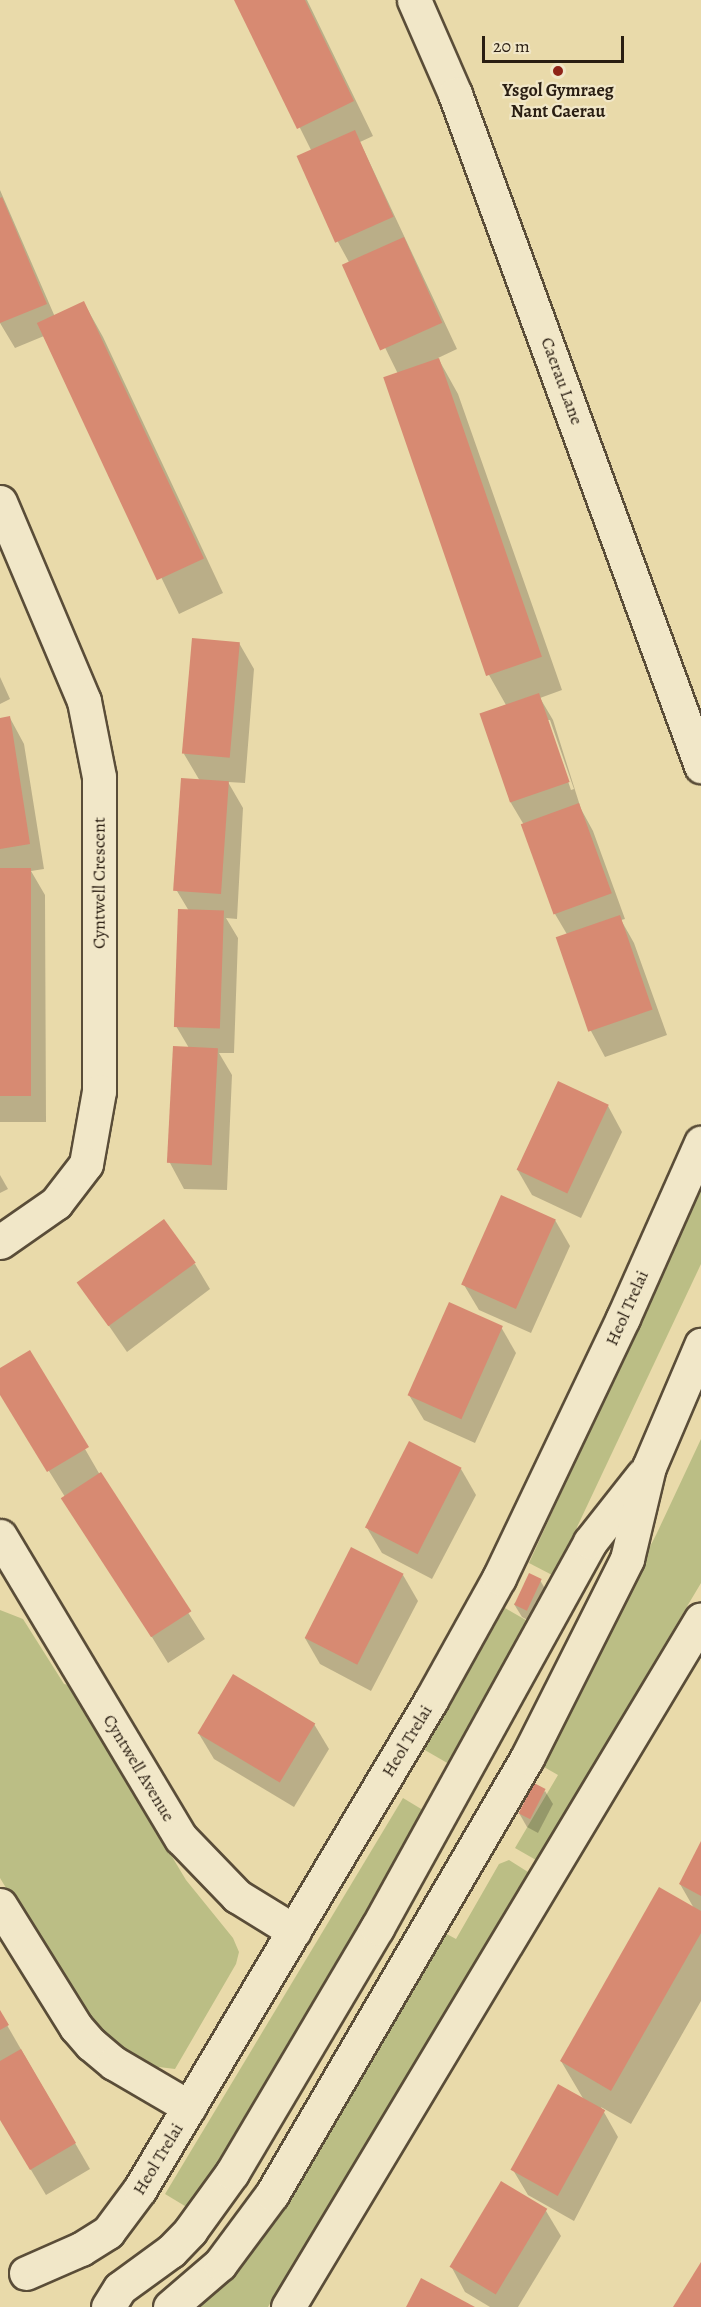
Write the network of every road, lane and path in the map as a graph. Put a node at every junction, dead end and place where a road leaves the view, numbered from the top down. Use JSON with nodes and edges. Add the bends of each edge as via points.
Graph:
{"nodes":[{"id":1,"x":414,"y":0,"type":"edge"},
{"id":2,"x":0,"y":502,"type":"edge"},
{"id":3,"x":701,"y":766,"type":"edge"},
{"id":4,"x":701,"y":1143,"type":"edge"},
{"id":5,"x":0,"y":1242,"type":"edge"},
{"id":6,"x":701,"y":1345,"type":"edge"},
{"id":7,"x":650,"y":1467,"type":"junction"},
{"id":8,"x":0,"y":1536,"type":"edge"},
{"id":9,"x":10,"y":1577,"type":"edge"},
{"id":10,"x":701,"y":1619,"type":"edge"},
{"id":11,"x":0,"y":1905,"type":"edge"},
{"id":12,"x":294,"y":1930,"type":"junction"},
{"id":13,"x":189,"y":2107,"type":"junction"},
{"id":14,"x":26,"y":2273,"type":"dead end"},
{"id":15,"x":108,"y":2307,"type":"edge"},
{"id":16,"x":170,"y":2307,"type":"edge"},
{"id":17,"x":288,"y":2307,"type":"edge"}],
"edges":[{"from":1,"to":3,"type":"street","name":"Caerau Lane","via":[[455,94]]},
{"from":2,"to":5,"type":"street","name":"Cyntwell Crescent","via":[[84,701],[99,777],[99,1091],[86,1164],[56,1203]]},
{"from":4,"to":12,"type":"street","name":"Heol Trelai","via":[[499,1578]]},
{"from":6,"to":7,"type":"street"},
{"from":7,"to":15,"type":"street","via":[[590,1542],[400,1887],[232,2173],[190,2231],[171,2251],[120,2288]]},
{"from":7,"to":16,"type":"street","via":[[627,1559],[527,1758],[272,2194],[220,2264]]},
{"from":8,"to":9,"type":"street","name":"Cyntwell Avenue"},
{"from":9,"to":12,"type":"street","name":"Cyntwell Avenue","via":[[194,1855],[237,1896]]},
{"from":10,"to":17,"type":"street"},
{"from":11,"to":13,"type":"street","via":[[76,2027],[91,2044],[114,2063]]},
{"from":12,"to":13,"type":"street","name":"Heol Trelai"},
{"from":13,"to":14,"type":"street","name":"Heol Trelai","via":[[140,2189],[108,2232],[81,2249]]}]}
